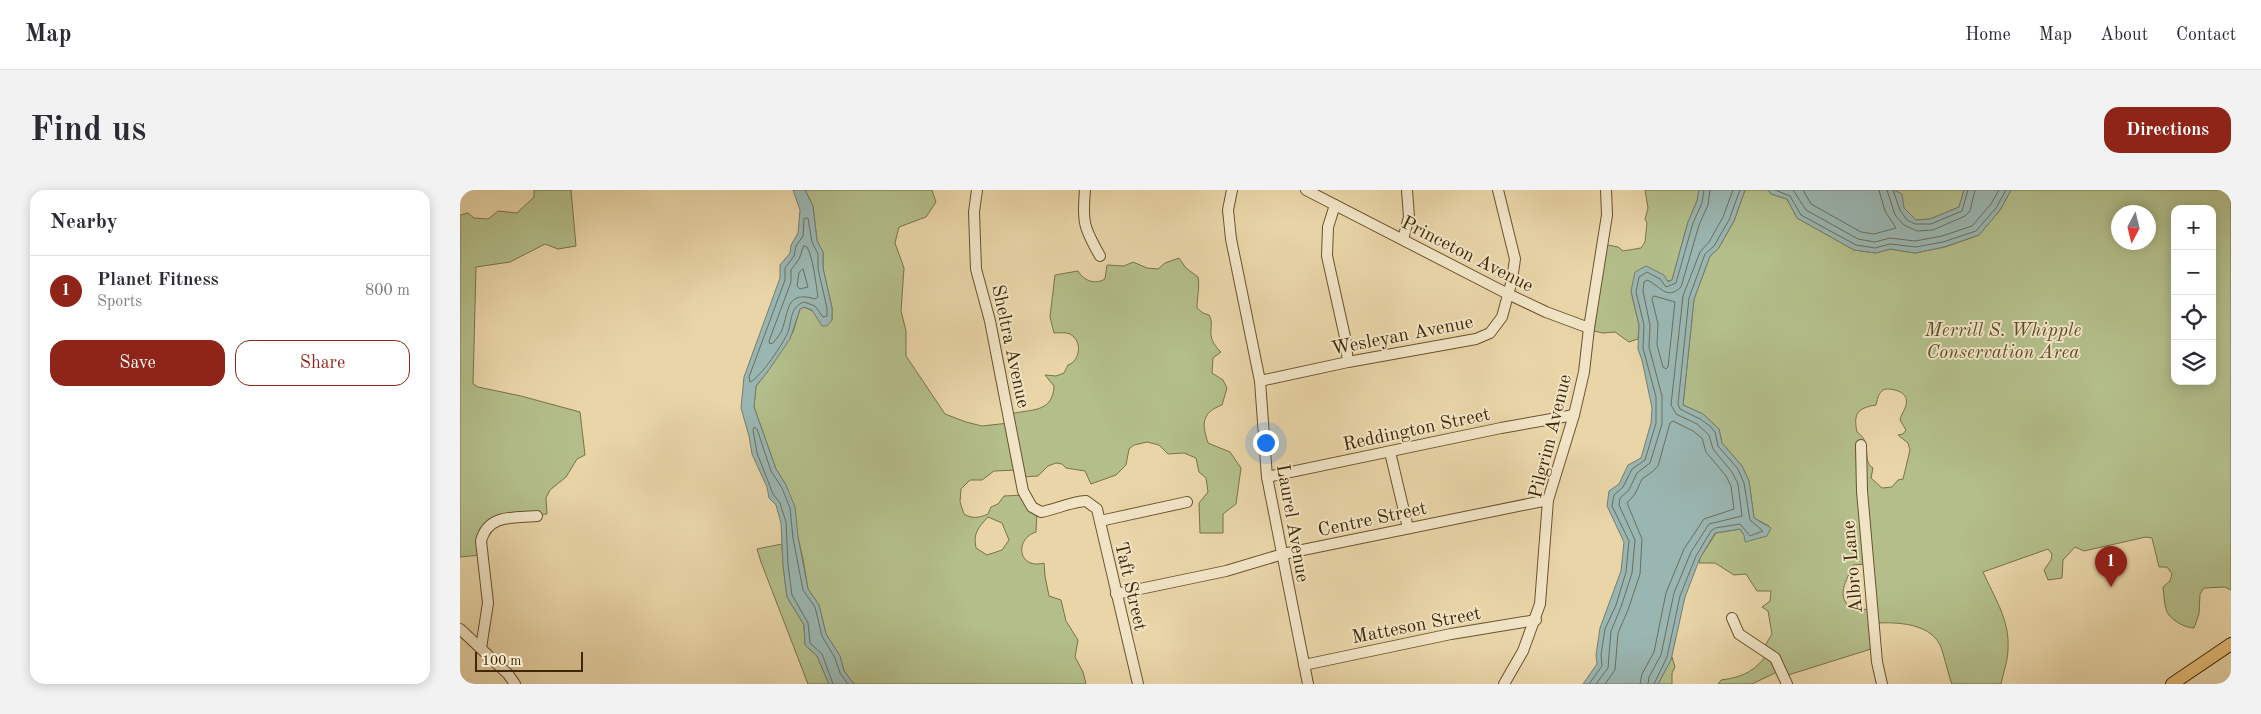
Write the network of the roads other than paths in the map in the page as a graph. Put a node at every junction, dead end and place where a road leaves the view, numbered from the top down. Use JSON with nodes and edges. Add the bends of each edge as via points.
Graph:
{"nodes":[{"id":1,"x":977,"y":190,"type":"edge"},
{"id":2,"x":1085,"y":190,"type":"edge"},
{"id":3,"x":1232,"y":190,"type":"edge"},
{"id":4,"x":1306,"y":190,"type":"edge"},
{"id":5,"x":1407,"y":190,"type":"edge"},
{"id":6,"x":1498,"y":190,"type":"edge"},
{"id":7,"x":1606,"y":190,"type":"edge"},
{"id":8,"x":1334,"y":205,"type":"junction"},
{"id":9,"x":1403,"y":238,"type":"junction"},
{"id":10,"x":1100,"y":256,"type":"dead end"},
{"id":11,"x":1508,"y":294,"type":"junction"},
{"id":12,"x":1589,"y":328,"type":"junction"},
{"id":13,"x":1348,"y":362,"type":"junction"},
{"id":14,"x":1260,"y":381,"type":"junction"},
{"id":15,"x":1574,"y":416,"type":"junction"},
{"id":16,"x":1861,"y":446,"type":"dead end"},
{"id":17,"x":1390,"y":452,"type":"junction"},
{"id":18,"x":1267,"y":477,"type":"junction"},
{"id":19,"x":1548,"y":500,"type":"junction"},
{"id":20,"x":1086,"y":501,"type":"joint"},
{"id":21,"x":1187,"y":502,"type":"dead end"},
{"id":22,"x":537,"y":516,"type":"dead end"},
{"id":23,"x":1100,"y":521,"type":"junction"},
{"id":24,"x":1408,"y":528,"type":"junction"},
{"id":25,"x":1283,"y":554,"type":"junction"},
{"id":26,"x":1116,"y":594,"type":"junction"},
{"id":27,"x":1732,"y":618,"type":"dead end"},
{"id":28,"x":1536,"y":620,"type":"junction"},
{"id":29,"x":460,"y":629,"type":"edge"},
{"id":30,"x":2231,"y":644,"type":"edge"},
{"id":31,"x":481,"y":648,"type":"junction"},
{"id":32,"x":1304,"y":665,"type":"junction"},
{"id":33,"x":515,"y":684,"type":"edge"},
{"id":34,"x":1138,"y":684,"type":"edge"},
{"id":35,"x":1308,"y":684,"type":"edge"},
{"id":36,"x":1504,"y":684,"type":"edge"},
{"id":37,"x":1787,"y":684,"type":"edge"},
{"id":38,"x":1882,"y":684,"type":"edge"},
{"id":39,"x":2172,"y":684,"type":"edge"}],
"edges":[{"from":1,"to":20,"type":"street","name":"Sheltra Avenue","via":[[974,212],[976,269],[990,321],[1023,491],[1032,507],[1041,512]]},
{"from":2,"to":10,"type":"street","via":[[1086,232]]},
{"from":3,"to":14,"type":"street","name":"Laurel Avenue","via":[[1228,210],[1231,239]]},
{"from":4,"to":8,"type":"street","name":"Princeton Avenue"},
{"from":5,"to":9,"type":"street","via":[[1409,217]]},
{"from":6,"to":11,"type":"street","name":"Wesleyan Avenue","via":[[1515,259]]},
{"from":7,"to":12,"type":"street","name":"Pilgrim Avenue","via":[[1605,237]]},
{"from":8,"to":9,"type":"street","name":"Princeton Avenue"},
{"from":8,"to":13,"type":"street","via":[[1328,227],[1327,256]]},
{"from":9,"to":11,"type":"street","name":"Princeton Avenue"},
{"from":11,"to":12,"type":"street","name":"Princeton Avenue"},
{"from":11,"to":13,"type":"street","name":"Wesleyan Avenue","via":[[1502,317],[1490,333],[1476,339]]},
{"from":12,"to":15,"type":"street","name":"Pilgrim Avenue"},
{"from":13,"to":14,"type":"street","name":"Wesleyan Avenue"},
{"from":14,"to":18,"type":"street","name":"Laurel Avenue"},
{"from":15,"to":17,"type":"street","name":"Reddington Street"},
{"from":15,"to":19,"type":"street","name":"Pilgrim Avenue"},
{"from":16,"to":38,"type":"street","name":"Albro Lane","via":[[1877,662]]},
{"from":17,"to":18,"type":"street","name":"Reddington Street"},
{"from":17,"to":24,"type":"street"},
{"from":18,"to":25,"type":"street","name":"Laurel Avenue"},
{"from":19,"to":24,"type":"street","name":"Centre Street"},
{"from":19,"to":28,"type":"street","name":"Pilgrim Avenue"},
{"from":20,"to":23,"type":"street","name":"Taft Street","via":[[1097,509]]},
{"from":21,"to":23,"type":"street"},
{"from":22,"to":31,"type":"street","via":[[503,519],[490,524],[483,532],[481,541],[488,603]]},
{"from":23,"to":26,"type":"street","name":"Taft Street"},
{"from":24,"to":25,"type":"street","name":"Centre Street"},
{"from":25,"to":26,"type":"street","name":"Centre Street","via":[[1226,571]]},
{"from":25,"to":32,"type":"street","name":"Laurel Avenue"},
{"from":26,"to":34,"type":"street","name":"Taft Street"},
{"from":27,"to":37,"type":"street","via":[[1739,634],[1775,658]]},
{"from":28,"to":32,"type":"street","name":"Matteson Street"},
{"from":28,"to":36,"type":"street","name":"Pilgrim Avenue"},
{"from":29,"to":31,"type":"street"},
{"from":30,"to":39,"type":"main road"},
{"from":31,"to":33,"type":"street"},
{"from":32,"to":35,"type":"street","name":"Laurel Avenue"}]}
